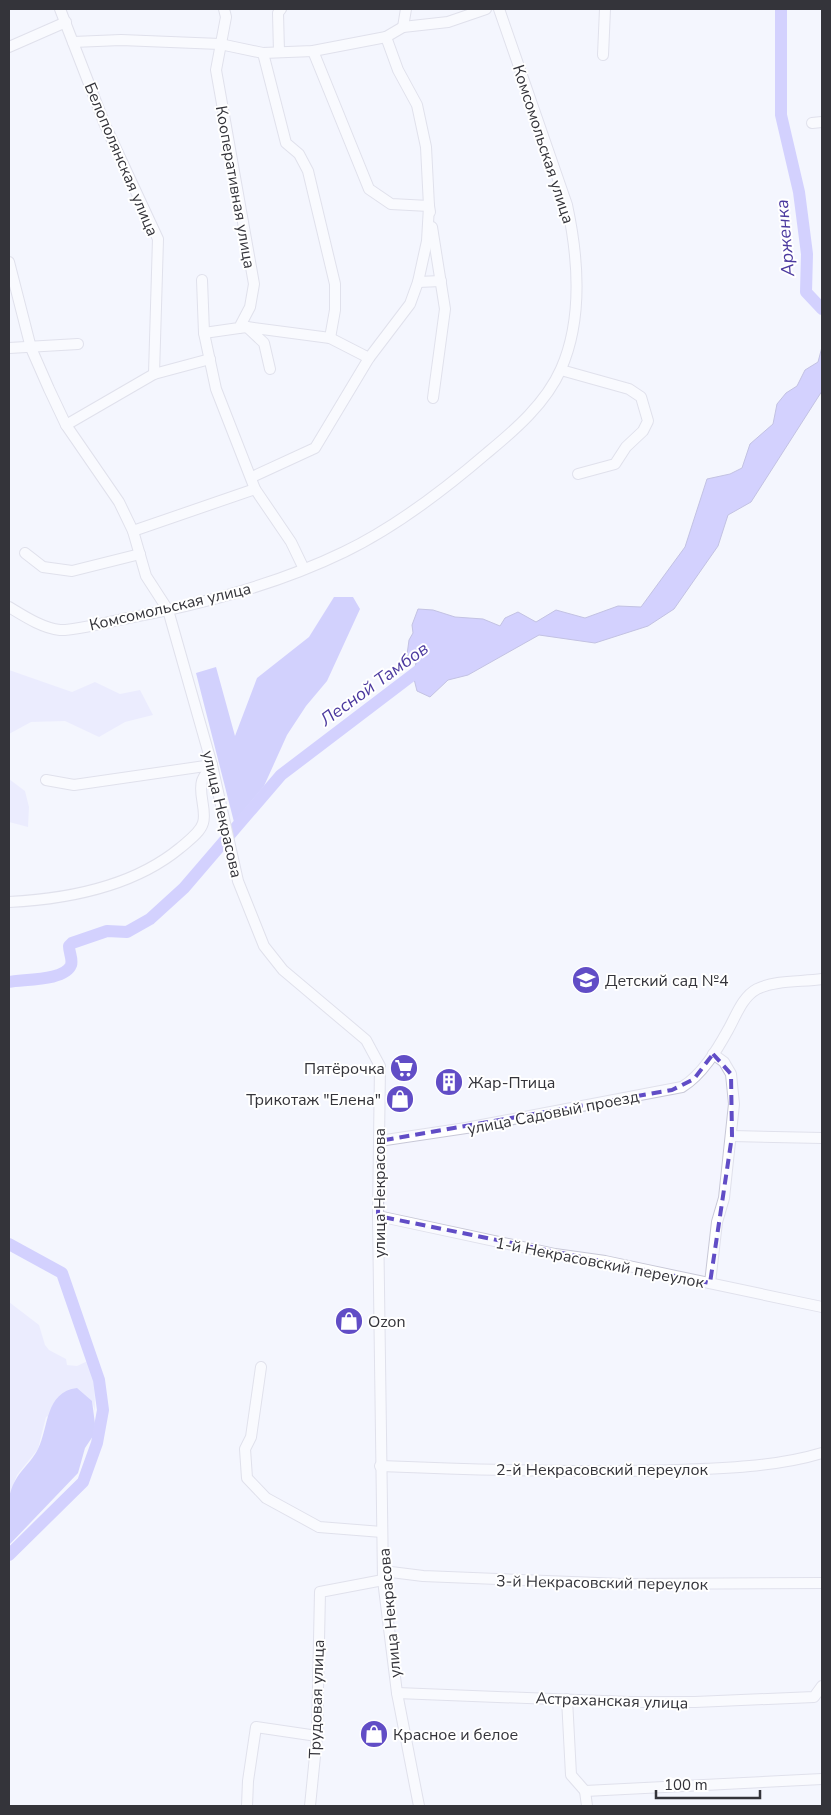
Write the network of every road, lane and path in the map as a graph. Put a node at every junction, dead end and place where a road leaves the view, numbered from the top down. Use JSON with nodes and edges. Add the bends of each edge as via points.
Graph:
{"nodes":[{"id":1,"x":60,"y":9,"type":"edge"},
{"id":2,"x":224,"y":9,"type":"edge"},
{"id":3,"x":281,"y":9,"type":"edge"},
{"id":4,"x":406,"y":9,"type":"edge"},
{"id":5,"x":486,"y":9,"type":"edge"},
{"id":6,"x":605,"y":9,"type":"edge"},
{"id":7,"x":502,"y":10,"type":"edge"},
{"id":8,"x":66,"y":22,"type":"junction"},
{"id":9,"x":403,"y":28,"type":"junction"},
{"id":10,"x":386,"y":36,"type":"junction"},
{"id":11,"x":73,"y":42,"type":"junction"},
{"id":12,"x":220,"y":44,"type":"junction"},
{"id":13,"x":9,"y":47,"type":"edge"},
{"id":14,"x":314,"y":51,"type":"junction"},
{"id":15,"x":279,"y":52,"type":"junction"},
{"id":16,"x":263,"y":53,"type":"junction"},
{"id":17,"x":603,"y":55,"type":"dead end"},
{"id":18,"x":429,"y":206,"type":"junction"},
{"id":19,"x":9,"y":263,"type":"edge"},
{"id":20,"x":202,"y":280,"type":"dead end"},
{"id":21,"x":441,"y":281,"type":"junction"},
{"id":22,"x":418,"y":282,"type":"junction"},
{"id":23,"x":243,"y":327,"type":"junction"},
{"id":24,"x":204,"y":333,"type":"junction"},
{"id":25,"x":330,"y":338,"type":"junction"},
{"id":26,"x":78,"y":344,"type":"dead end"},
{"id":27,"x":9,"y":348,"type":"edge"},
{"id":28,"x":31,"y":348,"type":"junction"},
{"id":29,"x":369,"y":358,"type":"junction"},
{"id":30,"x":210,"y":359,"type":"junction"},
{"id":31,"x":270,"y":369,"type":"dead end"},
{"id":32,"x":561,"y":370,"type":"junction"},
{"id":33,"x":154,"y":374,"type":"junction"},
{"id":34,"x":433,"y":398,"type":"dead end"},
{"id":35,"x":66,"y":425,"type":"junction"},
{"id":36,"x":578,"y":474,"type":"dead end"},
{"id":37,"x":252,"y":477,"type":"junction"},
{"id":38,"x":255,"y":490,"type":"junction"},
{"id":39,"x":133,"y":531,"type":"junction"},
{"id":40,"x":25,"y":553,"type":"dead end"},
{"id":41,"x":140,"y":554,"type":"junction"},
{"id":42,"x":304,"y":569,"type":"junction"},
{"id":43,"x":9,"y":607,"type":"edge"},
{"id":44,"x":168,"y":610,"type":"junction"},
{"id":45,"x":212,"y":764,"type":"junction"},
{"id":46,"x":46,"y":780,"type":"dead end"},
{"id":47,"x":9,"y":902,"type":"edge"},
{"id":48,"x":822,"y":980,"type":"edge"},
{"id":49,"x":713,"y":1054,"type":"junction"},
{"id":50,"x":732,"y":1136,"type":"junction"},
{"id":51,"x":822,"y":1138,"type":"edge"},
{"id":52,"x":379,"y":1141,"type":"junction"},
{"id":53,"x":378,"y":1216,"type":"junction"},
{"id":54,"x":710,"y":1283,"type":"junction"},
{"id":55,"x":822,"y":1307,"type":"edge"},
{"id":56,"x":261,"y":1367,"type":"dead end"},
{"id":57,"x":822,"y":1453,"type":"edge"},
{"id":58,"x":380,"y":1466,"type":"junction"},
{"id":59,"x":382,"y":1532,"type":"junction"},
{"id":60,"x":383,"y":1576,"type":"junction"},
{"id":61,"x":822,"y":1583,"type":"edge"},
{"id":62,"x":320,"y":1592,"type":"joint"},
{"id":63,"x":822,"y":1686,"type":"edge"},
{"id":64,"x":397,"y":1693,"type":"junction"},
{"id":65,"x":567,"y":1699,"type":"junction"},
{"id":66,"x":317,"y":1736,"type":"junction"},
{"id":67,"x":822,"y":1779,"type":"edge"},
{"id":68,"x":585,"y":1791,"type":"junction"},
{"id":69,"x":247,"y":1806,"type":"edge"},
{"id":70,"x":310,"y":1806,"type":"edge"},
{"id":71,"x":419,"y":1806,"type":"edge"},
{"id":72,"x":587,"y":1806,"type":"edge"}],
"edges":[{"from":1,"to":8,"type":"street","name":"Белополянская улица"},
{"from":2,"to":12,"type":"street","name":"Кооперативная улица","via":[[226,17]]},
{"from":3,"to":15,"type":"street","via":[[278,13]]},
{"from":4,"to":9,"type":"street"},
{"from":5,"to":9,"type":"street","via":[[448,22]]},
{"from":6,"to":17,"type":"street"},
{"from":7,"to":32,"type":"street","name":"Комсомольская улица","via":[[572,228],[576,292],[569,346]]},
{"from":8,"to":11,"type":"street","name":"Белополянская улица"},
{"from":8,"to":13,"type":"street"},
{"from":9,"to":10,"type":"street"},
{"from":10,"to":14,"type":"street"},
{"from":10,"to":18,"type":"street","via":[[416,106],[426,147]]},
{"from":11,"to":12,"type":"street","via":[[121,40]]},
{"from":11,"to":33,"type":"street","name":"Белополянская улица","via":[[104,124],[158,239]]},
{"from":12,"to":16,"type":"street"},
{"from":12,"to":23,"type":"street","name":"Кооперативная улица","via":[[216,70],[254,284]]},
{"from":14,"to":15,"type":"street"},
{"from":14,"to":18,"type":"street","via":[[369,189],[391,204]]},
{"from":15,"to":16,"type":"street"},
{"from":16,"to":25,"type":"street","via":[[286,144],[299,154],[308,171],[333,275],[335,310]]},
{"from":18,"to":21,"type":"street"},
{"from":18,"to":22,"type":"street","via":[[427,240]]},
{"from":19,"to":28,"type":"street","name":"улица Некрасова"},
{"from":20,"to":24,"type":"street"},
{"from":21,"to":22,"type":"street"},
{"from":21,"to":34,"type":"street","via":[[445,309]]},
{"from":22,"to":29,"type":"street","via":[[410,304]]},
{"from":23,"to":24,"type":"street"},
{"from":23,"to":25,"type":"street"},
{"from":23,"to":31,"type":"street","via":[[264,342]]},
{"from":24,"to":30,"type":"street"},
{"from":25,"to":29,"type":"street"},
{"from":26,"to":28,"type":"street"},
{"from":27,"to":28,"type":"street"},
{"from":28,"to":35,"type":"street","name":"улица Некрасова"},
{"from":29,"to":37,"type":"street","via":[[315,448]]},
{"from":30,"to":33,"type":"street"},
{"from":30,"to":37,"type":"street","via":[[216,389]]},
{"from":32,"to":36,"type":"street","via":[[629,389],[641,397],[647,414],[648,421],[643,431],[626,447],[615,464]]},
{"from":32,"to":42,"type":"street","name":"Комсомольская улица","via":[[522,424],[457,479],[389,527],[345,552]]},
{"from":33,"to":35,"type":"street"},
{"from":35,"to":39,"type":"street","name":"улица Некрасова","via":[[119,502]]},
{"from":37,"to":38,"type":"street"},
{"from":38,"to":39,"type":"street"},
{"from":38,"to":42,"type":"street","via":[[291,542]]},
{"from":39,"to":41,"type":"street","name":"улица Некрасова"},
{"from":40,"to":41,"type":"street","via":[[43,566],[72,571]]},
{"from":41,"to":44,"type":"street","name":"улица Некрасова","via":[[146,576]]},
{"from":42,"to":44,"type":"street","name":"Комсомольская улица","via":[[257,587]]},
{"from":43,"to":44,"type":"street","name":"Комсомольская улица","via":[[37,623],[61,630]]},
{"from":44,"to":45,"type":"street","name":"улица Некрасова"},
{"from":45,"to":46,"type":"street","via":[[74,785]]},
{"from":45,"to":47,"type":"street","via":[[202,782],[203,822],[190,840],[156,866],[132,878],[88,890]]},
{"from":45,"to":52,"type":"street","name":"улица Некрасова","via":[[238,881],[264,946],[284,970],[366,1040],[374,1052],[380,1066]]},
{"from":48,"to":49,"type":"street","name":"улица Садовый проезд","via":[[753,991]]},
{"from":49,"to":50,"type":"street","via":[[729,1069],[732,1080]]},
{"from":49,"to":52,"type":"street","name":"улица Садовый проезд","via":[[694,1078],[672,1090]]},
{"from":50,"to":51,"type":"street"},
{"from":50,"to":54,"type":"street"},
{"from":52,"to":53,"type":"street","name":"улица Некрасова"},
{"from":53,"to":54,"type":"street","name":"1-й Некрасовский переулок"},
{"from":53,"to":58,"type":"street","name":"улица Некрасова"},
{"from":54,"to":55,"type":"street","name":"1-й Некрасовский переулок"},
{"from":56,"to":59,"type":"street","via":[[251,1437],[245,1449],[246,1478],[266,1498],[319,1526]]},
{"from":57,"to":58,"type":"street","name":"2-й Некрасовский переулок","via":[[803,1459],[716,1468],[625,1472]]},
{"from":58,"to":59,"type":"street","name":"улица Некрасова"},
{"from":59,"to":60,"type":"street","name":"улица Некрасова"},
{"from":60,"to":61,"type":"street","name":"3-й Некрасовский переулок","via":[[614,1584]]},
{"from":60,"to":62,"type":"street","name":"3-й Некрасовский переулок"},
{"from":60,"to":64,"type":"street","name":"улица Некрасова"},
{"from":62,"to":66,"type":"street","name":"Трудовая улица"},
{"from":63,"to":65,"type":"street","name":"Астраханская улица","via":[[814,1697],[695,1702]]},
{"from":64,"to":65,"type":"street","name":"Астраханская улица"},
{"from":64,"to":71,"type":"street","name":"улица Некрасова"},
{"from":65,"to":68,"type":"street","via":[[571,1774]]},
{"from":66,"to":69,"type":"street","via":[[256,1728]]},
{"from":66,"to":70,"type":"street","name":"Трудовая улица"},
{"from":67,"to":68,"type":"street"},
{"from":68,"to":72,"type":"street"}]}
